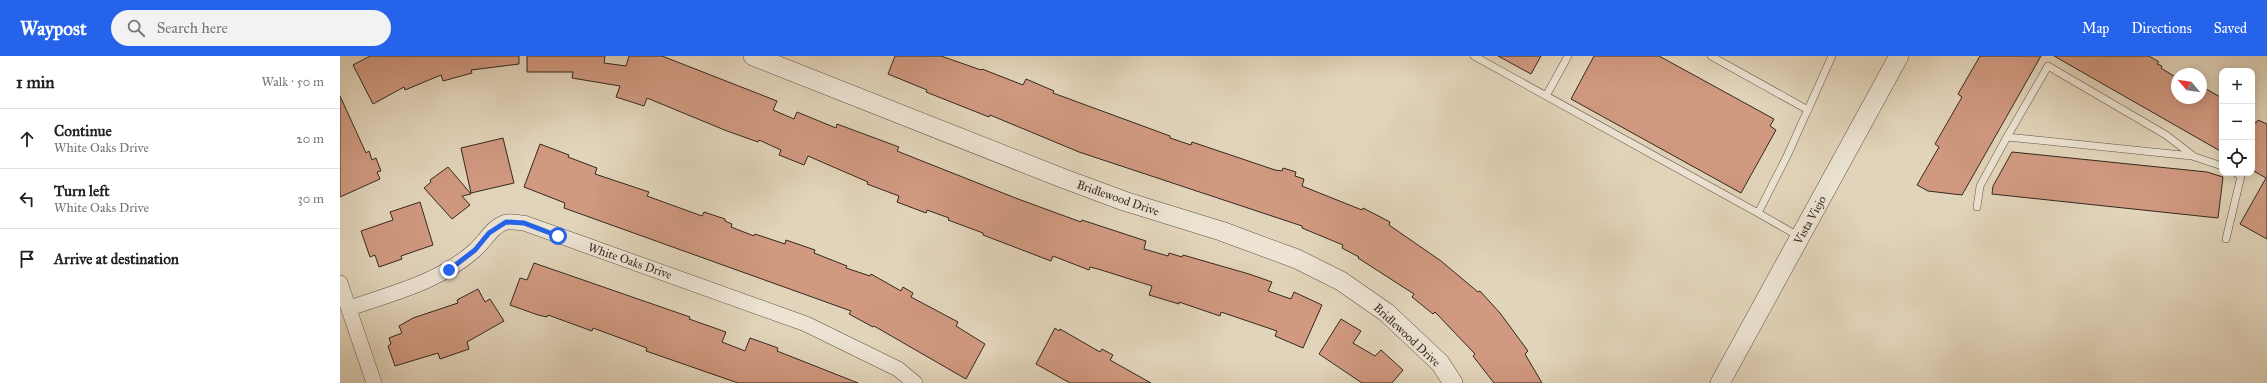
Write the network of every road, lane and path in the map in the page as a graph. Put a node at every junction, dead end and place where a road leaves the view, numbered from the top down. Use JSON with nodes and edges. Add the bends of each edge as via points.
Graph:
{"nodes":[{"id":1,"x":1474,"y":56,"type":"edge"},
{"id":2,"x":1568,"y":56,"type":"edge"},
{"id":3,"x":1711,"y":56,"type":"edge"},
{"id":4,"x":1832,"y":56,"type":"edge"},
{"id":5,"x":1899,"y":56,"type":"edge"},
{"id":6,"x":764,"y":58,"type":"edge"},
{"id":7,"x":1546,"y":96,"type":"junction"},
{"id":8,"x":1808,"y":110,"type":"junction"},
{"id":9,"x":2007,"y":137,"type":"junction"},
{"id":10,"x":2192,"y":156,"type":"junction"},
{"id":11,"x":2219,"y":165,"type":"edge"},
{"id":12,"x":2241,"y":176,"type":"edge"},
{"id":13,"x":1977,"y":207,"type":"dead end"},
{"id":14,"x":1758,"y":213,"type":"junction"},
{"id":15,"x":1800,"y":237,"type":"junction"},
{"id":16,"x":2226,"y":239,"type":"dead end"},
{"id":17,"x":340,"y":283,"type":"edge"},
{"id":18,"x":350,"y":308,"type":"junction"},
{"id":19,"x":374,"y":383,"type":"edge"},
{"id":20,"x":915,"y":383,"type":"edge"},
{"id":21,"x":1453,"y":383,"type":"edge"},
{"id":22,"x":1720,"y":383,"type":"edge"}],
"edges":[{"from":1,"to":7,"type":"lane"},
{"from":2,"to":7,"type":"lane"},
{"from":3,"to":8,"type":"lane"},
{"from":4,"to":8,"type":"lane"},
{"from":5,"to":15,"type":"street","name":"Vista Viejo"},
{"from":6,"to":21,"type":"street","name":"Bridlewood Drive","via":[[1096,191],[1221,231],[1297,259],[1341,281],[1387,313],[1440,363]]},
{"from":7,"to":14,"type":"lane"},
{"from":8,"to":14,"type":"lane"},
{"from":9,"to":10,"type":"lane"},
{"from":9,"to":10,"type":"lane","via":[[2048,66],[2166,135]]},
{"from":9,"to":13,"type":"lane","via":[[1980,186]]},
{"from":10,"to":11,"type":"lane"},
{"from":12,"to":16,"type":"lane"},
{"from":14,"to":15,"type":"lane"},
{"from":15,"to":22,"type":"street","name":"Vista Viejo"},
{"from":17,"to":18,"type":"street"},
{"from":18,"to":19,"type":"street"},
{"from":18,"to":20,"type":"street","name":"White Oaks Drive","via":[[417,285],[449,270],[475,250],[489,233],[506,222],[524,223],[806,324],[898,369]]}]}
